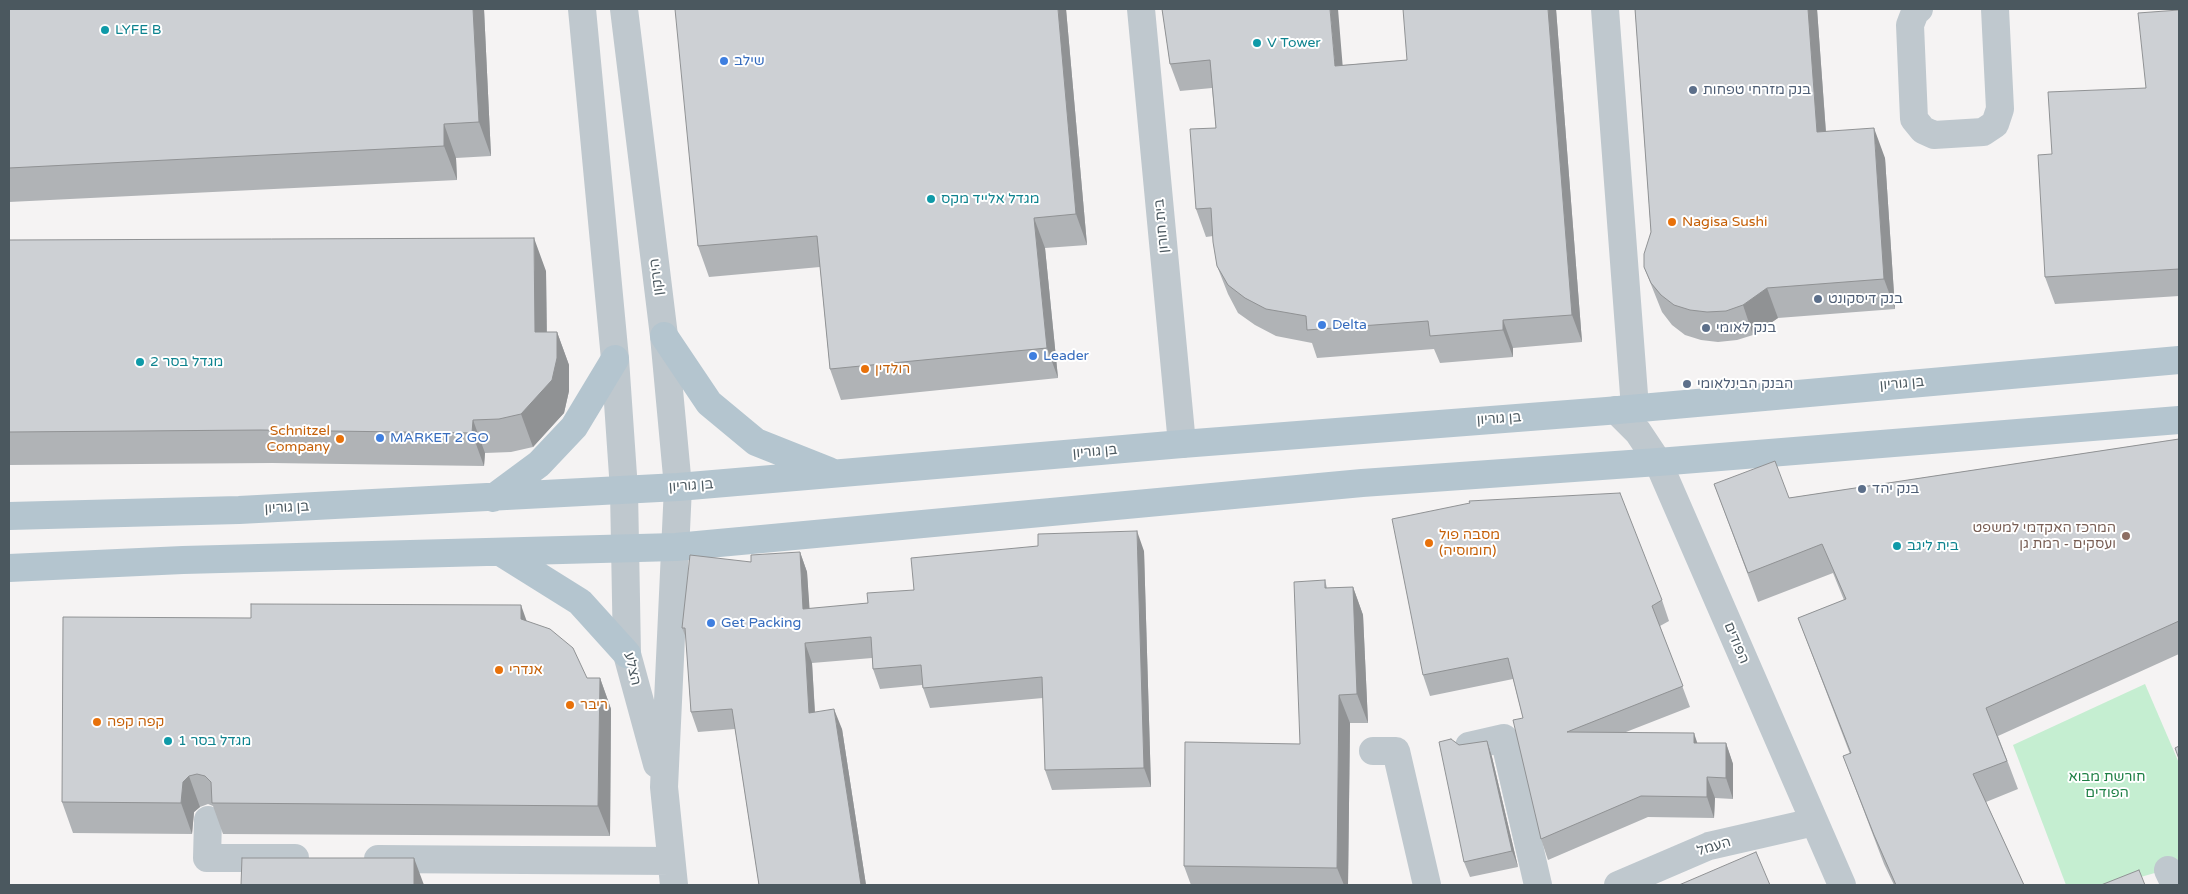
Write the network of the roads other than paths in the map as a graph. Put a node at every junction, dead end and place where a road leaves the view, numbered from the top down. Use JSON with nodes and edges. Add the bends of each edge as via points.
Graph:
{"nodes":[{"id":1,"x":582,"y":9,"type":"edge"},
{"id":2,"x":624,"y":9,"type":"edge"},
{"id":3,"x":1141,"y":9,"type":"edge"},
{"id":4,"x":1605,"y":9,"type":"edge"},
{"id":5,"x":1919,"y":9,"type":"edge"},
{"id":6,"x":1995,"y":9,"type":"edge"},
{"id":7,"x":664,"y":336,"type":"junction"},
{"id":8,"x":614,"y":360,"type":"junction"},
{"id":9,"x":2179,"y":360,"type":"edge"},
{"id":10,"x":1625,"y":409,"type":"junction"},
{"id":11,"x":2179,"y":420,"type":"edge"},
{"id":12,"x":1182,"y":444,"type":"junction"},
{"id":13,"x":1658,"y":462,"type":"junction"},
{"id":14,"x":835,"y":474,"type":"junction"},
{"id":15,"x":678,"y":487,"type":"junction"},
{"id":16,"x":624,"y":490,"type":"junction"},
{"id":17,"x":493,"y":498,"type":"junction"},
{"id":18,"x":9,"y":516,"type":"edge"},
{"id":19,"x":676,"y":547,"type":"junction"},
{"id":20,"x":624,"y":548,"type":"junction"},
{"id":21,"x":500,"y":552,"type":"junction"},
{"id":22,"x":9,"y":568,"type":"edge"},
{"id":23,"x":627,"y":654,"type":"junction"},
{"id":24,"x":1469,"y":746,"type":"edge"},
{"id":25,"x":1373,"y":751,"type":"dead end"},
{"id":26,"x":664,"y":787,"type":"junction"},
{"id":27,"x":208,"y":820,"type":"dead end"},
{"id":28,"x":1814,"y":822,"type":"junction"},
{"id":29,"x":316,"y":858,"type":"edge"},
{"id":30,"x":355,"y":859,"type":"edge"},
{"id":31,"x":672,"y":873,"type":"edge"},
{"id":32,"x":1428,"y":885,"type":"edge"},
{"id":33,"x":1538,"y":885,"type":"edge"},
{"id":34,"x":1618,"y":885,"type":"edge"},
{"id":35,"x":1842,"y":885,"type":"edge"}],
"edges":[{"from":1,"to":8,"type":"street"},
{"from":2,"to":7,"type":"street","name":"הירקון"},
{"from":3,"to":12,"type":"street","name":"בית חורון"},
{"from":4,"to":10,"type":"street"},
{"from":5,"to":6,"type":"street","via":[[1910,25],[1914,119],[1923,130],[1934,135],[1983,132],[1995,124],[2000,109]]},
{"from":7,"to":14,"type":"main road","via":[[709,403],[756,442]]},
{"from":7,"to":15,"type":"street","name":"הירקון"},
{"from":8,"to":16,"type":"street"},
{"from":8,"to":17,"type":"main road","via":[[574,427],[539,464]]},
{"from":9,"to":10,"type":"main road","name":"בן גוריון"},
{"from":10,"to":12,"type":"main road","name":"בן גוריון"},
{"from":10,"to":13,"type":"street","name":"הפודים"},
{"from":11,"to":13,"type":"main road"},
{"from":12,"to":14,"type":"main road","name":"בן גוריון"},
{"from":13,"to":19,"type":"main road","via":[[1362,483]]},
{"from":13,"to":28,"type":"street","name":"הפודים"},
{"from":14,"to":15,"type":"main road","name":"בן גוריון"},
{"from":15,"to":16,"type":"main road","name":"בן גוריון"},
{"from":15,"to":19,"type":"street","name":"הירקון"},
{"from":16,"to":17,"type":"main road","name":"בן גוריון"},
{"from":16,"to":20,"type":"street"},
{"from":17,"to":18,"type":"main road","name":"בן גוריון","via":[[240,510]]},
{"from":19,"to":20,"type":"main road"},
{"from":19,"to":26,"type":"street","name":"הצלע"},
{"from":20,"to":21,"type":"main road"},
{"from":20,"to":23,"type":"street","name":"הצלע"},
{"from":21,"to":22,"type":"main road"},
{"from":21,"to":23,"type":"main road","via":[[580,602]]},
{"from":23,"to":26,"type":"street","name":"הצלע"},
{"from":24,"to":33,"type":"street","via":[[1504,738]]},
{"from":25,"to":32,"type":"street","via":[[1396,750]]},
{"from":26,"to":31,"type":"street","name":"הצלע"},
{"from":27,"to":29,"type":"street","via":[[207,858]]},
{"from":28,"to":34,"type":"street","name":"העמל","via":[[1709,846]]},
{"from":28,"to":35,"type":"street","name":"הפודים"},
{"from":30,"to":31,"type":"street"}]}
